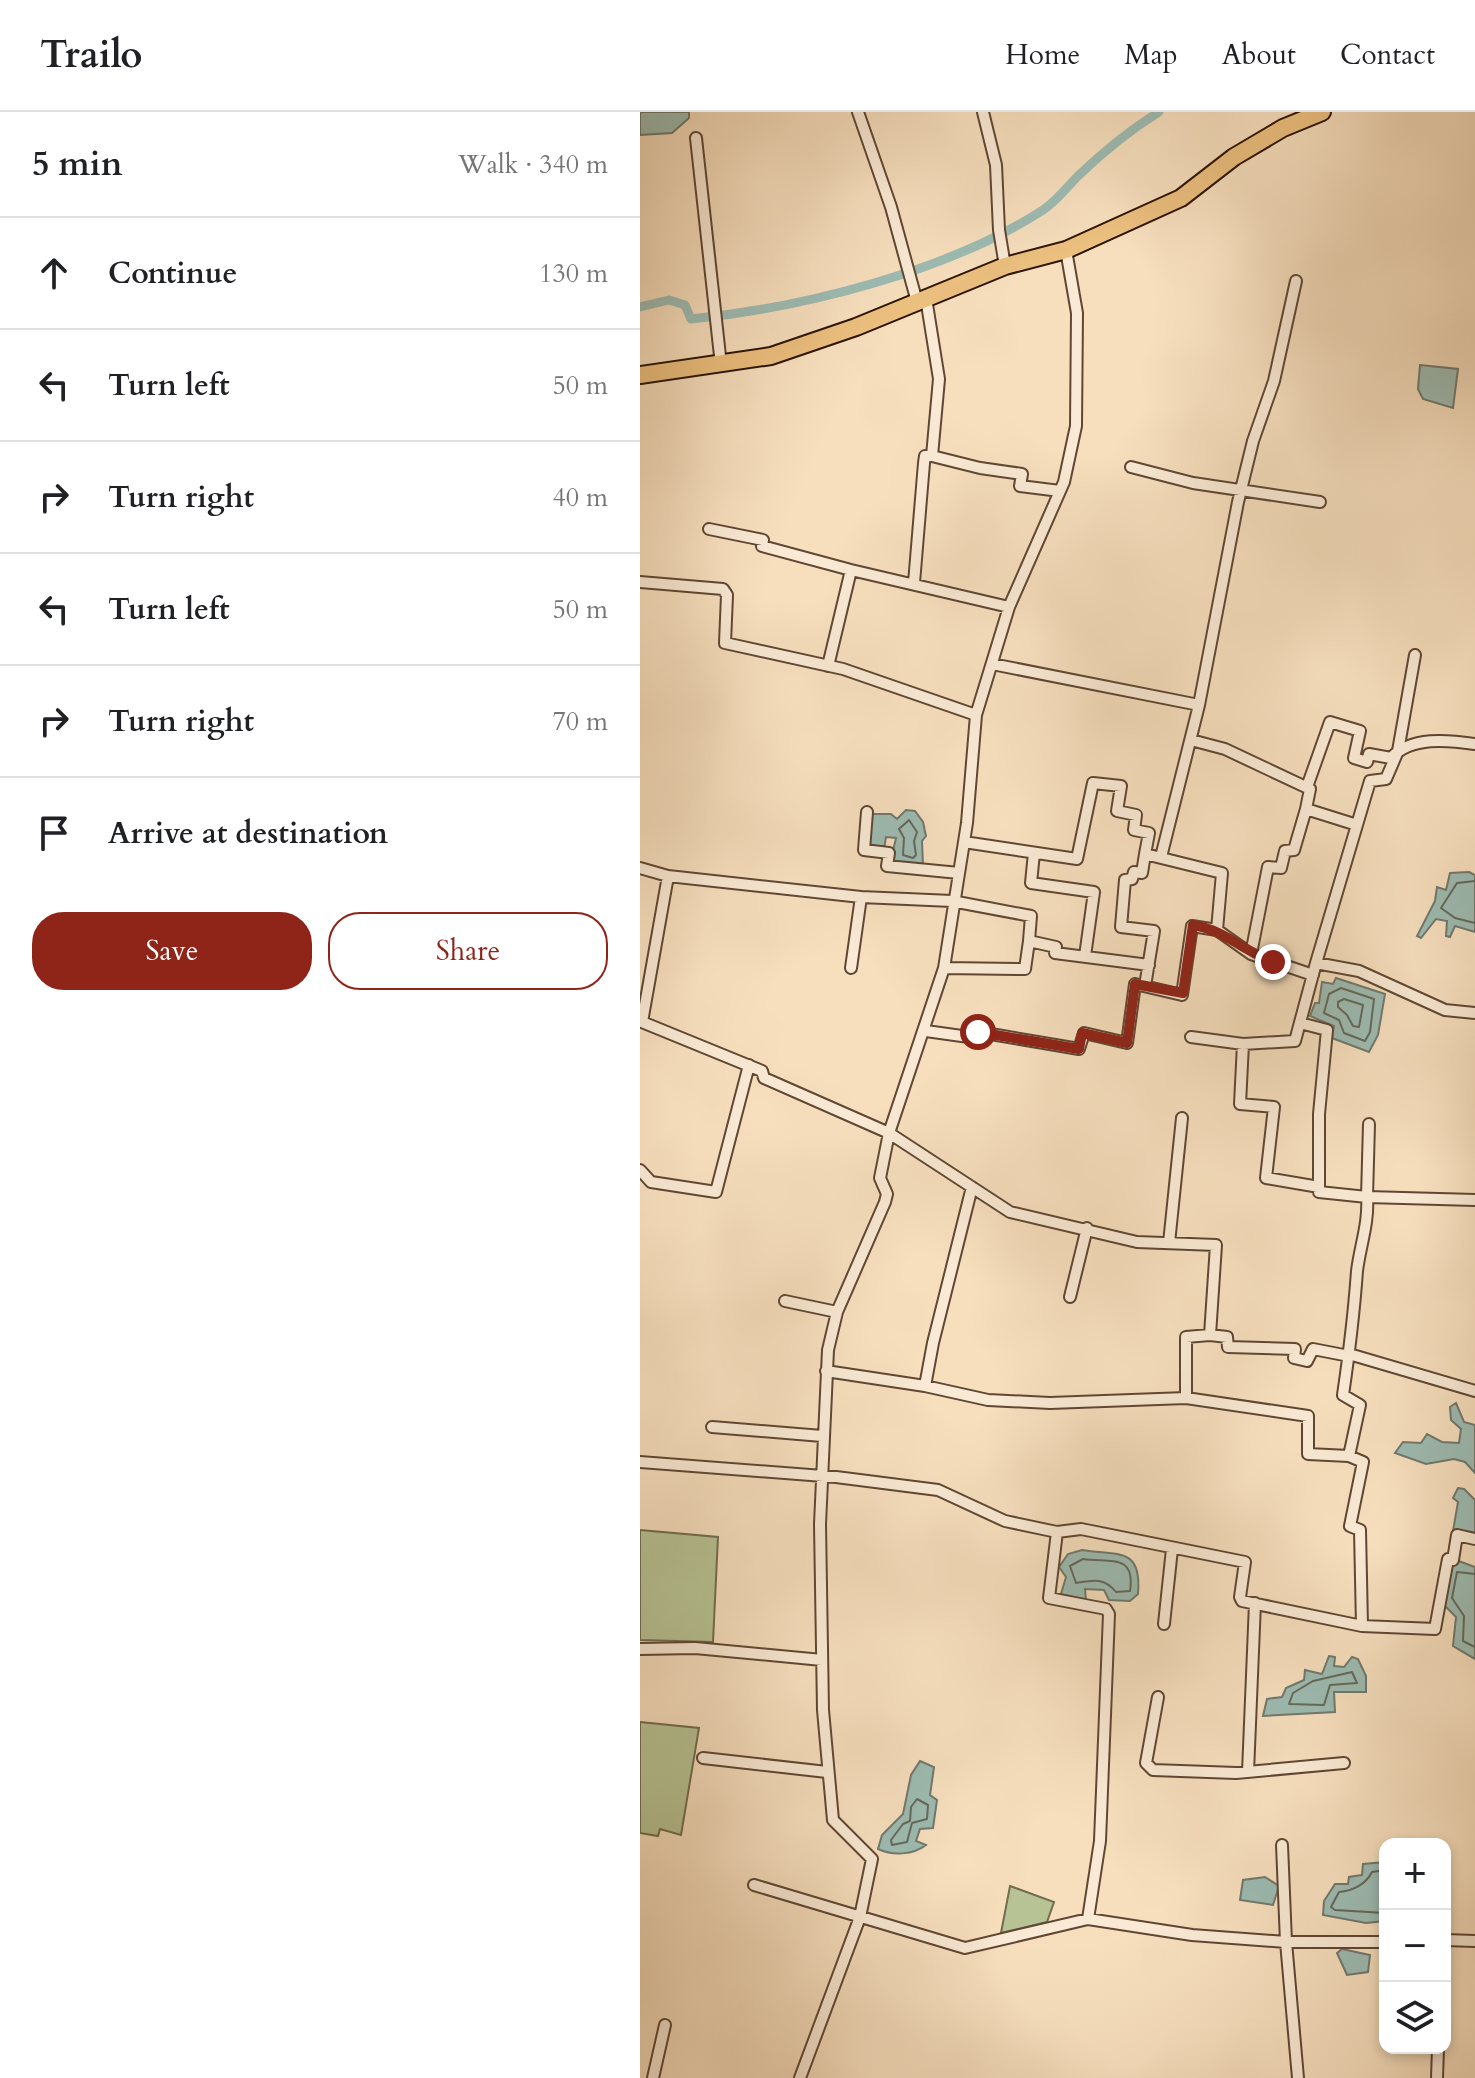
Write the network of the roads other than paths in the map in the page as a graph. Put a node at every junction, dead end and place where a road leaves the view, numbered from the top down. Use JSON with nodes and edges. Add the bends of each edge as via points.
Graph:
{"nodes":[{"id":1,"x":858,"y":112,"type":"edge"},
{"id":2,"x":983,"y":112,"type":"edge"},
{"id":3,"x":1322,"y":112,"type":"edge"},
{"id":4,"x":696,"y":138,"type":"dead end"},
{"id":5,"x":1066,"y":250,"type":"junction"},
{"id":6,"x":1005,"y":266,"type":"junction"},
{"id":7,"x":1296,"y":281,"type":"dead end"},
{"id":8,"x":922,"y":300,"type":"junction"},
{"id":9,"x":721,"y":365,"type":"junction"},
{"id":10,"x":640,"y":375,"type":"edge"},
{"id":11,"x":932,"y":456,"type":"junction"},
{"id":12,"x":1131,"y":467,"type":"dead end"},
{"id":13,"x":1060,"y":491,"type":"junction"},
{"id":14,"x":1241,"y":491,"type":"junction"},
{"id":15,"x":1320,"y":502,"type":"dead end"},
{"id":16,"x":709,"y":529,"type":"dead end"},
{"id":17,"x":851,"y":570,"type":"junction"},
{"id":18,"x":640,"y":582,"type":"edge"},
{"id":19,"x":914,"y":583,"type":"junction"},
{"id":20,"x":1009,"y":607,"type":"junction"},
{"id":21,"x":1415,"y":655,"type":"dead end"},
{"id":22,"x":992,"y":664,"type":"junction"},
{"id":23,"x":828,"y":666,"type":"junction"},
{"id":24,"x":1199,"y":705,"type":"junction"},
{"id":25,"x":976,"y":715,"type":"junction"},
{"id":26,"x":1191,"y":740,"type":"junction"},
{"id":27,"x":1475,"y":744,"type":"edge"},
{"id":28,"x":1398,"y":751,"type":"junction"},
{"id":29,"x":1307,"y":787,"type":"junction"},
{"id":30,"x":1306,"y":809,"type":"junction"},
{"id":31,"x":867,"y":812,"type":"dead end"},
{"id":32,"x":1357,"y":825,"type":"junction"},
{"id":33,"x":964,"y":842,"type":"junction"},
{"id":34,"x":1034,"y":853,"type":"junction"},
{"id":35,"x":1145,"y":854,"type":"junction"},
{"id":36,"x":1161,"y":857,"type":"junction"},
{"id":37,"x":640,"y":868,"type":"edge"},
{"id":38,"x":959,"y":873,"type":"junction"},
{"id":39,"x":668,"y":876,"type":"junction"},
{"id":40,"x":861,"y":897,"type":"junction"},
{"id":41,"x":952,"y":901,"type":"junction"},
{"id":42,"x":1217,"y":930,"type":"junction"},
{"id":43,"x":1029,"y":941,"type":"junction"},
{"id":44,"x":1251,"y":954,"type":"junction"},
{"id":45,"x":1085,"y":956,"type":"junction"},
{"id":46,"x":1316,"y":963,"type":"junction"},
{"id":47,"x":1149,"y":965,"type":"junction"},
{"id":48,"x":851,"y":968,"type":"dead end"},
{"id":49,"x":944,"y":968,"type":"junction"},
{"id":50,"x":1313,"y":975,"type":"junction"},
{"id":51,"x":1145,"y":986,"type":"junction"},
{"id":52,"x":1475,"y":1013,"type":"edge"},
{"id":53,"x":1300,"y":1023,"type":"junction"},
{"id":54,"x":926,"y":1031,"type":"junction"},
{"id":55,"x":1191,"y":1037,"type":"dead end"},
{"id":56,"x":1243,"y":1044,"type":"junction"},
{"id":57,"x":749,"y":1065,"type":"junction"},
{"id":58,"x":1182,"y":1118,"type":"dead end"},
{"id":59,"x":1369,"y":1124,"type":"dead end"},
{"id":60,"x":889,"y":1133,"type":"junction"},
{"id":61,"x":640,"y":1170,"type":"edge"},
{"id":62,"x":972,"y":1187,"type":"junction"},
{"id":63,"x":1319,"y":1187,"type":"junction"},
{"id":64,"x":1367,"y":1197,"type":"junction"},
{"id":65,"x":1475,"y":1200,"type":"edge"},
{"id":66,"x":1087,"y":1228,"type":"junction"},
{"id":67,"x":1169,"y":1243,"type":"junction"},
{"id":68,"x":1070,"y":1297,"type":"dead end"},
{"id":69,"x":785,"y":1301,"type":"dead end"},
{"id":70,"x":837,"y":1312,"type":"junction"},
{"id":71,"x":1210,"y":1335,"type":"junction"},
{"id":72,"x":1349,"y":1355,"type":"junction"},
{"id":73,"x":826,"y":1371,"type":"junction"},
{"id":74,"x":925,"y":1386,"type":"junction"},
{"id":75,"x":1475,"y":1391,"type":"edge"},
{"id":76,"x":1186,"y":1398,"type":"junction"},
{"id":77,"x":712,"y":1427,"type":"dead end"},
{"id":78,"x":822,"y":1436,"type":"junction"},
{"id":79,"x":1349,"y":1456,"type":"junction"},
{"id":80,"x":640,"y":1462,"type":"edge"},
{"id":81,"x":822,"y":1476,"type":"junction"},
{"id":82,"x":1057,"y":1532,"type":"junction"},
{"id":83,"x":1475,"y":1539,"type":"edge"},
{"id":84,"x":1172,"y":1549,"type":"junction"},
{"id":85,"x":1255,"y":1603,"type":"junction"},
{"id":86,"x":1164,"y":1624,"type":"dead end"},
{"id":87,"x":1362,"y":1626,"type":"junction"},
{"id":88,"x":640,"y":1649,"type":"edge"},
{"id":89,"x":822,"y":1660,"type":"junction"},
{"id":90,"x":1158,"y":1697,"type":"dead end"},
{"id":91,"x":703,"y":1758,"type":"dead end"},
{"id":92,"x":1344,"y":1763,"type":"dead end"},
{"id":93,"x":827,"y":1772,"type":"junction"},
{"id":94,"x":1248,"y":1772,"type":"junction"},
{"id":95,"x":1282,"y":1845,"type":"dead end"},
{"id":96,"x":754,"y":1885,"type":"dead end"},
{"id":97,"x":860,"y":1917,"type":"junction"},
{"id":98,"x":1088,"y":1919,"type":"junction"},
{"id":99,"x":1451,"y":1940,"type":"edge"},
{"id":100,"x":1475,"y":1941,"type":"edge"},
{"id":101,"x":1286,"y":1942,"type":"junction"},
{"id":102,"x":1379,"y":1942,"type":"edge"},
{"id":103,"x":665,"y":2025,"type":"dead end"},
{"id":104,"x":1438,"y":2054,"type":"edge"},
{"id":105,"x":653,"y":2078,"type":"edge"},
{"id":106,"x":800,"y":2078,"type":"edge"},
{"id":107,"x":1298,"y":2078,"type":"edge"},
{"id":108,"x":1437,"y":2078,"type":"edge"}],
"edges":[{"from":1,"to":8,"type":"street"},
{"from":2,"to":6,"type":"street","via":[[996,165]]},
{"from":3,"to":5,"type":"main road","via":[[1234,157],[1181,198]]},
{"from":4,"to":9,"type":"street"},
{"from":5,"to":6,"type":"main road"},
{"from":5,"to":13,"type":"street","via":[[1077,313],[1078,366],[1076,426]]},
{"from":6,"to":8,"type":"main road"},
{"from":7,"to":14,"type":"street","via":[[1274,381]]},
{"from":8,"to":9,"type":"main road","via":[[771,356]]},
{"from":8,"to":11,"type":"street","via":[[939,379]]},
{"from":9,"to":10,"type":"main road"},
{"from":11,"to":13,"type":"street","via":[[1022,474],[1020,486]]},
{"from":11,"to":19,"type":"street","via":[[925,456],[924,463]]},
{"from":12,"to":14,"type":"street"},
{"from":13,"to":20,"type":"street"},
{"from":14,"to":15,"type":"street"},
{"from":14,"to":24,"type":"street"},
{"from":16,"to":17,"type":"street","via":[[763,540],[762,546]]},
{"from":17,"to":19,"type":"street"},
{"from":17,"to":23,"type":"street"},
{"from":18,"to":23,"type":"street","via":[[723,589],[725,643]]},
{"from":19,"to":20,"type":"street"},
{"from":20,"to":22,"type":"street"},
{"from":21,"to":28,"type":"street"},
{"from":22,"to":24,"type":"street"},
{"from":22,"to":25,"type":"street"},
{"from":23,"to":25,"type":"street"},
{"from":24,"to":26,"type":"street"},
{"from":25,"to":33,"type":"street"},
{"from":26,"to":29,"type":"street","via":[[1225,749]]},
{"from":26,"to":36,"type":"street"},
{"from":27,"to":28,"type":"street","via":[[1433,741]]},
{"from":28,"to":29,"type":"street","via":[[1391,758],[1369,754],[1367,762],[1355,758],[1360,731],[1330,722]]},
{"from":28,"to":32,"type":"street","via":[[1386,779],[1370,781]]},
{"from":29,"to":30,"type":"street","via":[[1311,791]]},
{"from":30,"to":32,"type":"street"},
{"from":30,"to":44,"type":"street","via":[[1294,850],[1285,851],[1281,868],[1268,867]]},
{"from":31,"to":38,"type":"street","via":[[864,850],[889,853],[887,866]]},
{"from":32,"to":46,"type":"street"},
{"from":33,"to":34,"type":"street"},
{"from":33,"to":38,"type":"street"},
{"from":34,"to":35,"type":"street","via":[[1077,859],[1095,782],[1122,787],[1117,811],[1135,814],[1134,830],[1149,833]]},
{"from":34,"to":45,"type":"street","via":[[1031,883],[1094,892]]},
{"from":35,"to":36,"type":"street"},
{"from":35,"to":47,"type":"street","via":[[1142,873],[1125,880],[1121,927],[1154,931]]},
{"from":36,"to":42,"type":"street","via":[[1222,873]]},
{"from":37,"to":39,"type":"street"},
{"from":38,"to":41,"type":"street"},
{"from":39,"to":40,"type":"street"},
{"from":39,"to":57,"type":"street","via":[[642,1022]]},
{"from":40,"to":41,"type":"street"},
{"from":40,"to":48,"type":"street"},
{"from":41,"to":43,"type":"street","via":[[1032,916]]},
{"from":41,"to":49,"type":"street"},
{"from":42,"to":44,"type":"street"},
{"from":42,"to":51,"type":"street","via":[[1192,926],[1182,995]]},
{"from":43,"to":45,"type":"street","via":[[1056,947],[1055,953]]},
{"from":43,"to":49,"type":"street","via":[[1025,969]]},
{"from":44,"to":50,"type":"street"},
{"from":45,"to":47,"type":"street"},
{"from":46,"to":50,"type":"street"},
{"from":46,"to":52,"type":"street","via":[[1359,971],[1445,1010]]},
{"from":47,"to":51,"type":"street"},
{"from":49,"to":54,"type":"street"},
{"from":50,"to":53,"type":"street"},
{"from":51,"to":54,"type":"street","via":[[1135,985],[1127,1043],[1082,1033],[1079,1049],[979,1032],[976,1038]]},
{"from":53,"to":56,"type":"street","via":[[1295,1041]]},
{"from":53,"to":63,"type":"street","via":[[1327,1033]]},
{"from":54,"to":60,"type":"street"},
{"from":55,"to":56,"type":"street"},
{"from":56,"to":63,"type":"street","via":[[1240,1104],[1274,1107],[1266,1178]]},
{"from":57,"to":60,"type":"street","via":[[764,1078]]},
{"from":57,"to":61,"type":"street","via":[[716,1192],[651,1182]]},
{"from":58,"to":67,"type":"street"},
{"from":59,"to":64,"type":"street"},
{"from":60,"to":62,"type":"street"},
{"from":60,"to":70,"type":"street","via":[[880,1178],[885,1202]]},
{"from":62,"to":66,"type":"street","via":[[1010,1212]]},
{"from":62,"to":74,"type":"street"},
{"from":63,"to":64,"type":"street","via":[[1322,1194]]},
{"from":64,"to":65,"type":"street"},
{"from":64,"to":72,"type":"street"},
{"from":66,"to":67,"type":"street","via":[[1137,1242]]},
{"from":66,"to":68,"type":"street"},
{"from":67,"to":71,"type":"street","via":[[1216,1245]]},
{"from":69,"to":70,"type":"street"},
{"from":70,"to":73,"type":"street"},
{"from":71,"to":72,"type":"street","via":[[1227,1337],[1228,1347],[1295,1349],[1294,1358],[1307,1361],[1313,1349]]},
{"from":71,"to":76,"type":"street","via":[[1186,1337]]},
{"from":72,"to":75,"type":"street"},
{"from":72,"to":79,"type":"street","via":[[1343,1395],[1360,1405]]},
{"from":73,"to":74,"type":"street"},
{"from":73,"to":78,"type":"street"},
{"from":74,"to":76,"type":"street","via":[[1001,1401]]},
{"from":76,"to":79,"type":"street","via":[[1308,1416],[1308,1454]]},
{"from":77,"to":78,"type":"street"},
{"from":78,"to":81,"type":"street"},
{"from":79,"to":87,"type":"street","via":[[1363,1462],[1350,1526],[1360,1530]]},
{"from":80,"to":81,"type":"street"},
{"from":81,"to":82,"type":"street","via":[[938,1490],[1005,1521]]},
{"from":81,"to":89,"type":"street"},
{"from":82,"to":84,"type":"street","via":[[1081,1529]]},
{"from":82,"to":98,"type":"street","via":[[1049,1598],[1106,1609],[1109,1614],[1100,1841]]},
{"from":83,"to":87,"type":"street","via":[[1457,1535],[1435,1629]]},
{"from":84,"to":85,"type":"street","via":[[1245,1562],[1240,1600]]},
{"from":84,"to":86,"type":"street"},
{"from":85,"to":87,"type":"street"},
{"from":85,"to":94,"type":"street"},
{"from":88,"to":89,"type":"street","via":[[695,1648]]},
{"from":89,"to":93,"type":"street"},
{"from":90,"to":94,"type":"street","via":[[1148,1768]]},
{"from":91,"to":93,"type":"street"},
{"from":92,"to":94,"type":"street"},
{"from":93,"to":97,"type":"street","via":[[833,1820],[872,1859]]},
{"from":95,"to":101,"type":"street"},
{"from":96,"to":97,"type":"street"},
{"from":97,"to":98,"type":"street","via":[[965,1948]]},
{"from":97,"to":106,"type":"street"},
{"from":98,"to":101,"type":"street"},
{"from":99,"to":100,"type":"street"},
{"from":101,"to":102,"type":"street"},
{"from":101,"to":107,"type":"street"},
{"from":103,"to":105,"type":"street"},
{"from":104,"to":108,"type":"street"}]}
